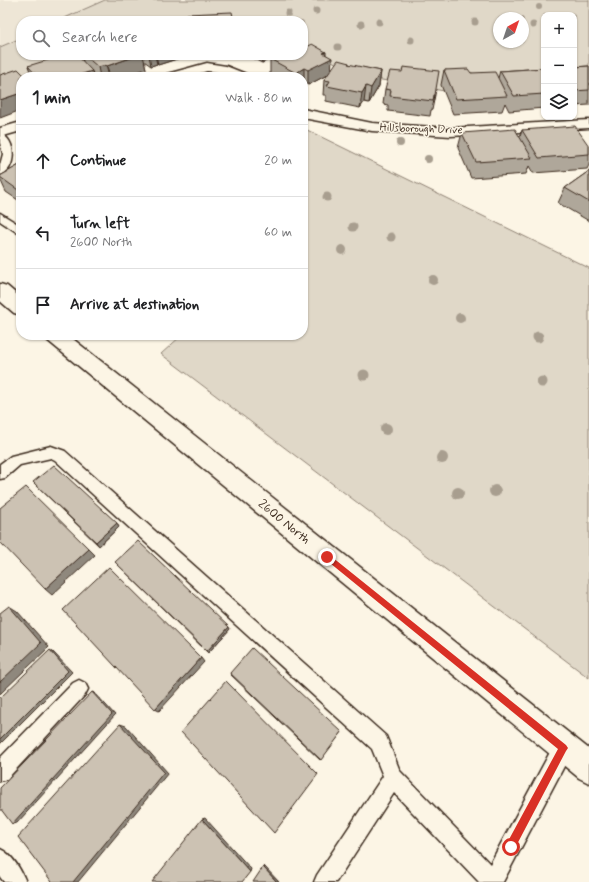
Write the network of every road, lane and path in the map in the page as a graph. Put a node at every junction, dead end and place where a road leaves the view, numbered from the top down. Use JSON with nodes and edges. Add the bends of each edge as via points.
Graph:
{"nodes":[{"id":1,"x":187,"y":72,"type":"edge"},
{"id":2,"x":231,"y":72,"type":"edge"},
{"id":3,"x":308,"y":115,"type":"edge"},
{"id":4,"x":584,"y":124,"type":"edge"},
{"id":5,"x":16,"y":128,"type":"edge"},
{"id":6,"x":0,"y":133,"type":"edge"},
{"id":7,"x":0,"y":137,"type":"edge"},
{"id":8,"x":589,"y":138,"type":"edge"},
{"id":9,"x":0,"y":172,"type":"edge"},
{"id":10,"x":0,"y":216,"type":"edge"},
{"id":11,"x":16,"y":227,"type":"edge"},
{"id":12,"x":0,"y":291,"type":"edge"},
{"id":13,"x":16,"y":304,"type":"edge"},
{"id":14,"x":60,"y":340,"type":"edge"},
{"id":15,"x":0,"y":473,"type":"edge"},
{"id":16,"x":79,"y":689,"type":"dead end"},
{"id":17,"x":563,"y":748,"type":"junction"},
{"id":18,"x":589,"y":768,"type":"edge"},
{"id":19,"x":0,"y":772,"type":"edge"},
{"id":20,"x":393,"y":778,"type":"junction"},
{"id":21,"x":0,"y":859,"type":"edge"},
{"id":22,"x":493,"y":881,"type":"edge"},
{"id":23,"x":16,"y":882,"type":"edge"},
{"id":24,"x":324,"y":882,"type":"edge"}],
"edges":[{"from":1,"to":2,"type":"main road","via":[[206,66],[223,68]]},
{"from":3,"to":4,"type":"main road","name":"Hillsborough Drive","via":[[372,127],[451,132]]},
{"from":4,"to":8,"type":"main road"},
{"from":5,"to":6,"type":"main road"},
{"from":7,"to":9,"type":"lane","via":[[7,145],[9,154]]},
{"from":10,"to":11,"type":"lane"},
{"from":12,"to":13,"type":"main road"},
{"from":14,"to":17,"type":"main road","name":"2600 North"},
{"from":15,"to":20,"type":"lane","via":[[16,460],[51,452],[60,455],[379,743]]},
{"from":16,"to":19,"type":"lane"},
{"from":17,"to":18,"type":"main road","name":"2600 North"},
{"from":17,"to":22,"type":"lane"},
{"from":20,"to":22,"type":"lane"},
{"from":20,"to":24,"type":"lane"},
{"from":21,"to":23,"type":"lane"}]}
